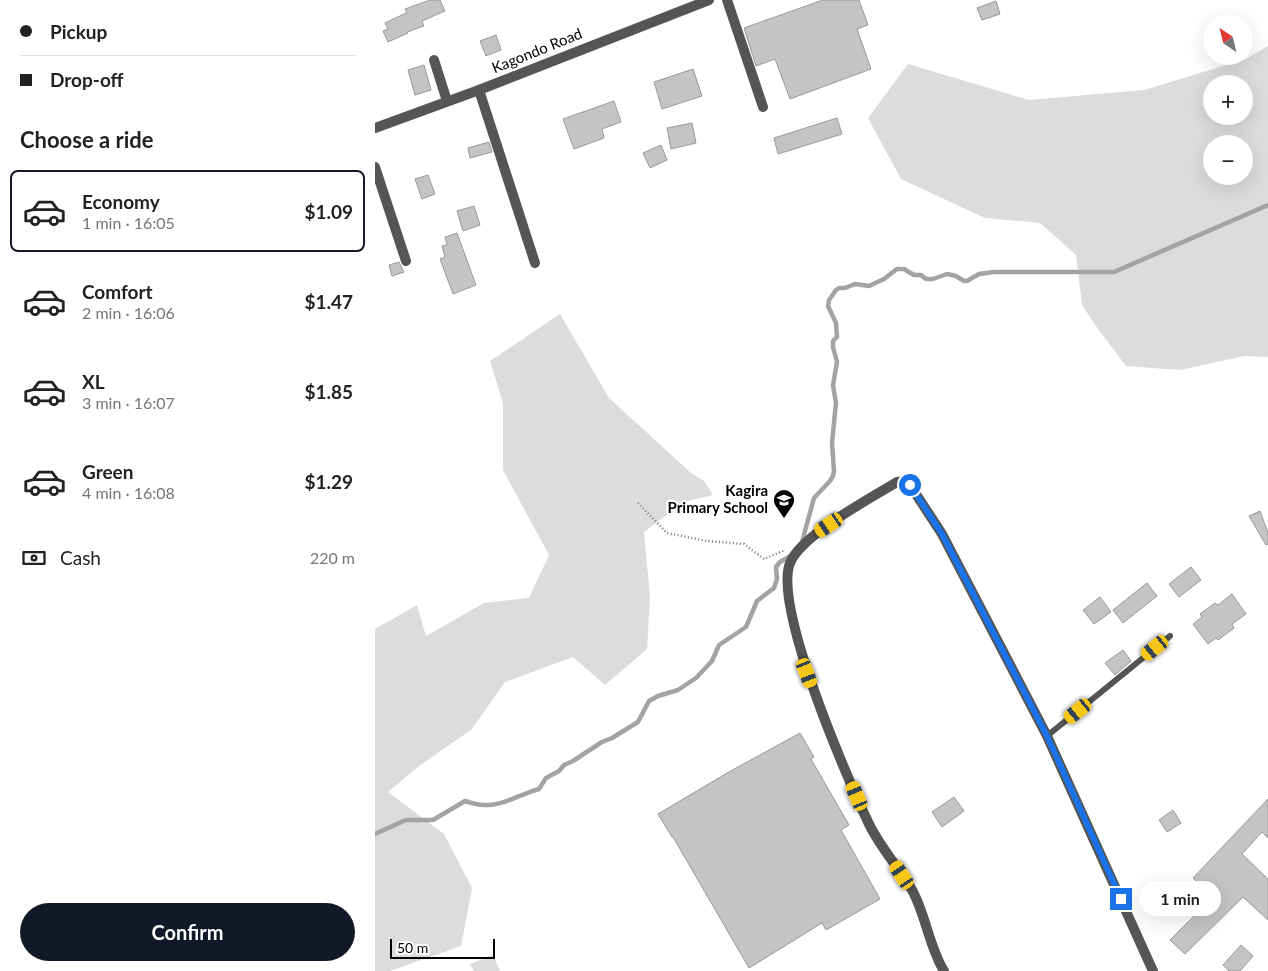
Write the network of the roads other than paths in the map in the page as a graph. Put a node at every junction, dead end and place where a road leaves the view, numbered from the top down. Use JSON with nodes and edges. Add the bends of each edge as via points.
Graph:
{"nodes":[{"id":1,"x":709,"y":0,"type":"edge"},
{"id":2,"x":727,"y":0,"type":"edge"},
{"id":3,"x":434,"y":60,"type":"dead end"},
{"id":4,"x":479,"y":90,"type":"junction"},
{"id":5,"x":447,"y":101,"type":"junction"},
{"id":6,"x":763,"y":107,"type":"dead end"},
{"id":7,"x":375,"y":128,"type":"edge"},
{"id":8,"x":375,"y":167,"type":"edge"},
{"id":9,"x":406,"y":261,"type":"dead end"},
{"id":10,"x":535,"y":262,"type":"dead end"},
{"id":11,"x":1170,"y":636,"type":"dead end"},
{"id":12,"x":1047,"y":736,"type":"junction"},
{"id":13,"x":944,"y":971,"type":"edge"},
{"id":14,"x":1153,"y":971,"type":"edge"}],
"edges":[{"from":1,"to":4,"type":"street","name":"Kagondo Road"},
{"from":2,"to":6,"type":"street"},
{"from":3,"to":5,"type":"street"},
{"from":4,"to":5,"type":"street","name":"Kagondo Road"},
{"from":4,"to":10,"type":"street"},
{"from":5,"to":7,"type":"street","name":"Kagondo Road"},
{"from":8,"to":9,"type":"street"},
{"from":11,"to":12,"type":"lane"},
{"from":12,"to":13,"type":"street","via":[[942,534],[905,481],[897,482],[820,531],[791,560],[787,580],[807,673],[870,826],[913,892]]},
{"from":12,"to":14,"type":"street"}]}
